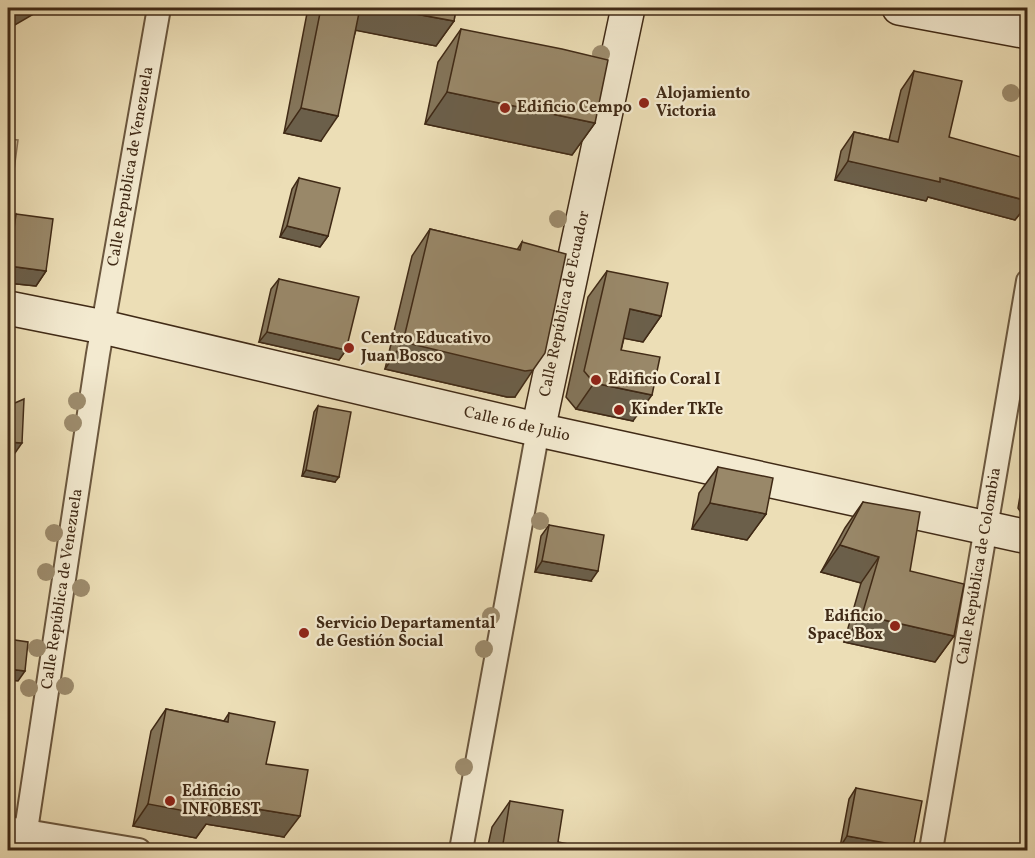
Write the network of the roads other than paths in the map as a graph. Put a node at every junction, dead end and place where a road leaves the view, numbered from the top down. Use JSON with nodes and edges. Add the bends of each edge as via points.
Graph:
{"nodes":[{"id":1,"x":159,"y":8,"type":"edge"},
{"id":2,"x":628,"y":8,"type":"edge"},
{"id":3,"x":899,"y":8,"type":"edge"},
{"id":4,"x":1028,"y":32,"type":"edge"},
{"id":5,"x":1028,"y":281,"type":"edge"},
{"id":6,"x":8,"y":308,"type":"edge"},
{"id":7,"x":103,"y":327,"type":"junction"},
{"id":8,"x":538,"y":430,"type":"junction"},
{"id":9,"x":986,"y":527,"type":"junction"},
{"id":10,"x":1028,"y":537,"type":"edge"},
{"id":11,"x":19,"y":836,"type":"edge"},
{"id":12,"x":139,"y":850,"type":"edge"},
{"id":13,"x":461,"y":850,"type":"edge"},
{"id":14,"x":931,"y":850,"type":"edge"}],
"edges":[{"from":1,"to":7,"type":"street","name":"Calle Republica de Venezuela"},
{"from":2,"to":8,"type":"main road","name":"Calle República de Ecuador"},
{"from":3,"to":4,"type":"main road"},
{"from":5,"to":9,"type":"street","name":"Calle República de Colombia"},
{"from":6,"to":7,"type":"main road","name":"Calle 16 de Julio"},
{"from":7,"to":8,"type":"main road","name":"Calle 16 de Julio"},
{"from":7,"to":11,"type":"street","name":"Calle República de Venezuela"},
{"from":8,"to":9,"type":"main road","name":"Calle 16 de Julio"},
{"from":8,"to":13,"type":"street","name":"Calle República de Ecuador"},
{"from":9,"to":10,"type":"main road","name":"Calle 16 de Julio"},
{"from":9,"to":14,"type":"street","name":"Calle República de Colombia"},
{"from":11,"to":12,"type":"street"}]}
